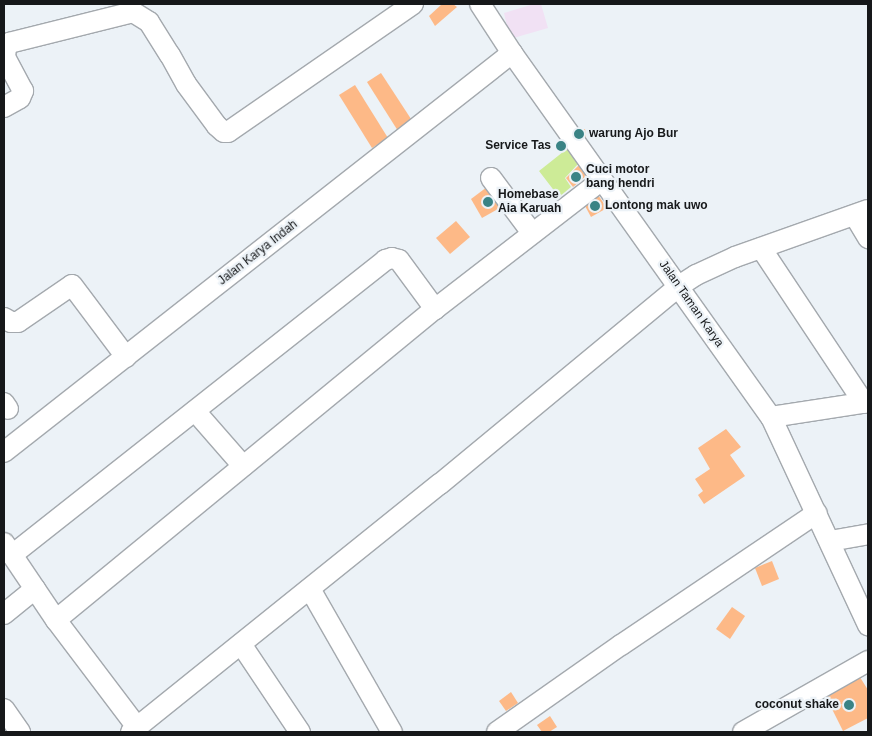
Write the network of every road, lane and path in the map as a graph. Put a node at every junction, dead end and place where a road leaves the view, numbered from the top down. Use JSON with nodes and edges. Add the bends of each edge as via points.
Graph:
{"nodes":[{"id":1,"x":413,"y":4,"type":"edge"},
{"id":2,"x":480,"y":4,"type":"edge"},
{"id":3,"x":512,"y":53,"type":"junction"},
{"id":4,"x":4,"y":107,"type":"edge"},
{"id":5,"x":491,"y":178,"type":"dead end"},
{"id":6,"x":602,"y":180,"type":"junction"},
{"id":7,"x":861,"y":213,"type":"edge"},
{"id":8,"x":532,"y":234,"type":"junction"},
{"id":9,"x":868,"y":238,"type":"edge"},
{"id":10,"x":761,"y":248,"type":"junction"},
{"id":11,"x":679,"y":286,"type":"junction"},
{"id":12,"x":435,"y":309,"type":"junction"},
{"id":13,"x":11,"y":320,"type":"edge"},
{"id":14,"x":126,"y":357,"type":"junction"},
{"id":15,"x":866,"y":402,"type":"edge"},
{"id":16,"x":195,"y":411,"type":"junction"},
{"id":17,"x":771,"y":417,"type":"junction"},
{"id":18,"x":4,"y":452,"type":"edge"},
{"id":19,"x":243,"y":466,"type":"junction"},
{"id":20,"x":817,"y":513,"type":"junction"},
{"id":21,"x":868,"y":534,"type":"edge"},
{"id":22,"x":830,"y":541,"type":"junction"},
{"id":23,"x":8,"y":549,"type":"edge"},
{"id":24,"x":310,"y":589,"type":"junction"},
{"id":25,"x":35,"y":590,"type":"junction"},
{"id":26,"x":4,"y":614,"type":"edge"},
{"id":27,"x":56,"y":620,"type":"junction"},
{"id":28,"x":868,"y":625,"type":"edge"},
{"id":29,"x":241,"y":644,"type":"junction"},
{"id":30,"x":868,"y":661,"type":"edge"},
{"id":31,"x":4,"y":709,"type":"edge"},
{"id":32,"x":134,"y":730,"type":"edge"},
{"id":33,"x":20,"y":732,"type":"edge"},
{"id":34,"x":300,"y":732,"type":"edge"},
{"id":35,"x":392,"y":732,"type":"edge"},
{"id":36,"x":497,"y":732,"type":"edge"},
{"id":37,"x":743,"y":732,"type":"edge"}],
"edges":[{"from":1,"to":4,"type":"street","via":[[228,132],[217,126],[186,84],[149,22],[133,12],[9,43],[5,57],[23,91],[20,98]]},
{"from":2,"to":3,"type":"street","name":"Jalan Taman Karya"},
{"from":3,"to":6,"type":"street","name":"Jalan Taman Karya"},
{"from":3,"to":14,"type":"street","name":"Jalan Karya Indah"},
{"from":5,"to":8,"type":"street"},
{"from":6,"to":8,"type":"street"},
{"from":6,"to":11,"type":"street","name":"Jalan Taman Karya"},
{"from":7,"to":9,"type":"street"},
{"from":7,"to":10,"type":"street"},
{"from":8,"to":12,"type":"street"},
{"from":10,"to":11,"type":"street"},
{"from":10,"to":15,"type":"street"},
{"from":11,"to":17,"type":"street","name":"Jalan Taman Karya"},
{"from":11,"to":24,"type":"street"},
{"from":12,"to":16,"type":"street","via":[[399,260],[389,259]]},
{"from":12,"to":19,"type":"street"},
{"from":13,"to":14,"type":"street","via":[[72,285]]},
{"from":14,"to":18,"type":"street","name":"Jalan Karya Indah"},
{"from":15,"to":17,"type":"street"},
{"from":16,"to":19,"type":"street"},
{"from":16,"to":23,"type":"street"},
{"from":17,"to":20,"type":"street","name":"Jalan Taman Karya"},
{"from":19,"to":27,"type":"street"},
{"from":20,"to":22,"type":"street","name":"Jalan Taman Karya"},
{"from":20,"to":36,"type":"street"},
{"from":21,"to":22,"type":"street"},
{"from":22,"to":28,"type":"street","name":"Jalan Taman Karya"},
{"from":23,"to":25,"type":"street"},
{"from":24,"to":29,"type":"street"},
{"from":24,"to":35,"type":"street"},
{"from":25,"to":26,"type":"street"},
{"from":25,"to":27,"type":"street"},
{"from":27,"to":32,"type":"street"},
{"from":29,"to":32,"type":"street"},
{"from":29,"to":34,"type":"street"},
{"from":30,"to":37,"type":"street"},
{"from":31,"to":33,"type":"street"}]}
